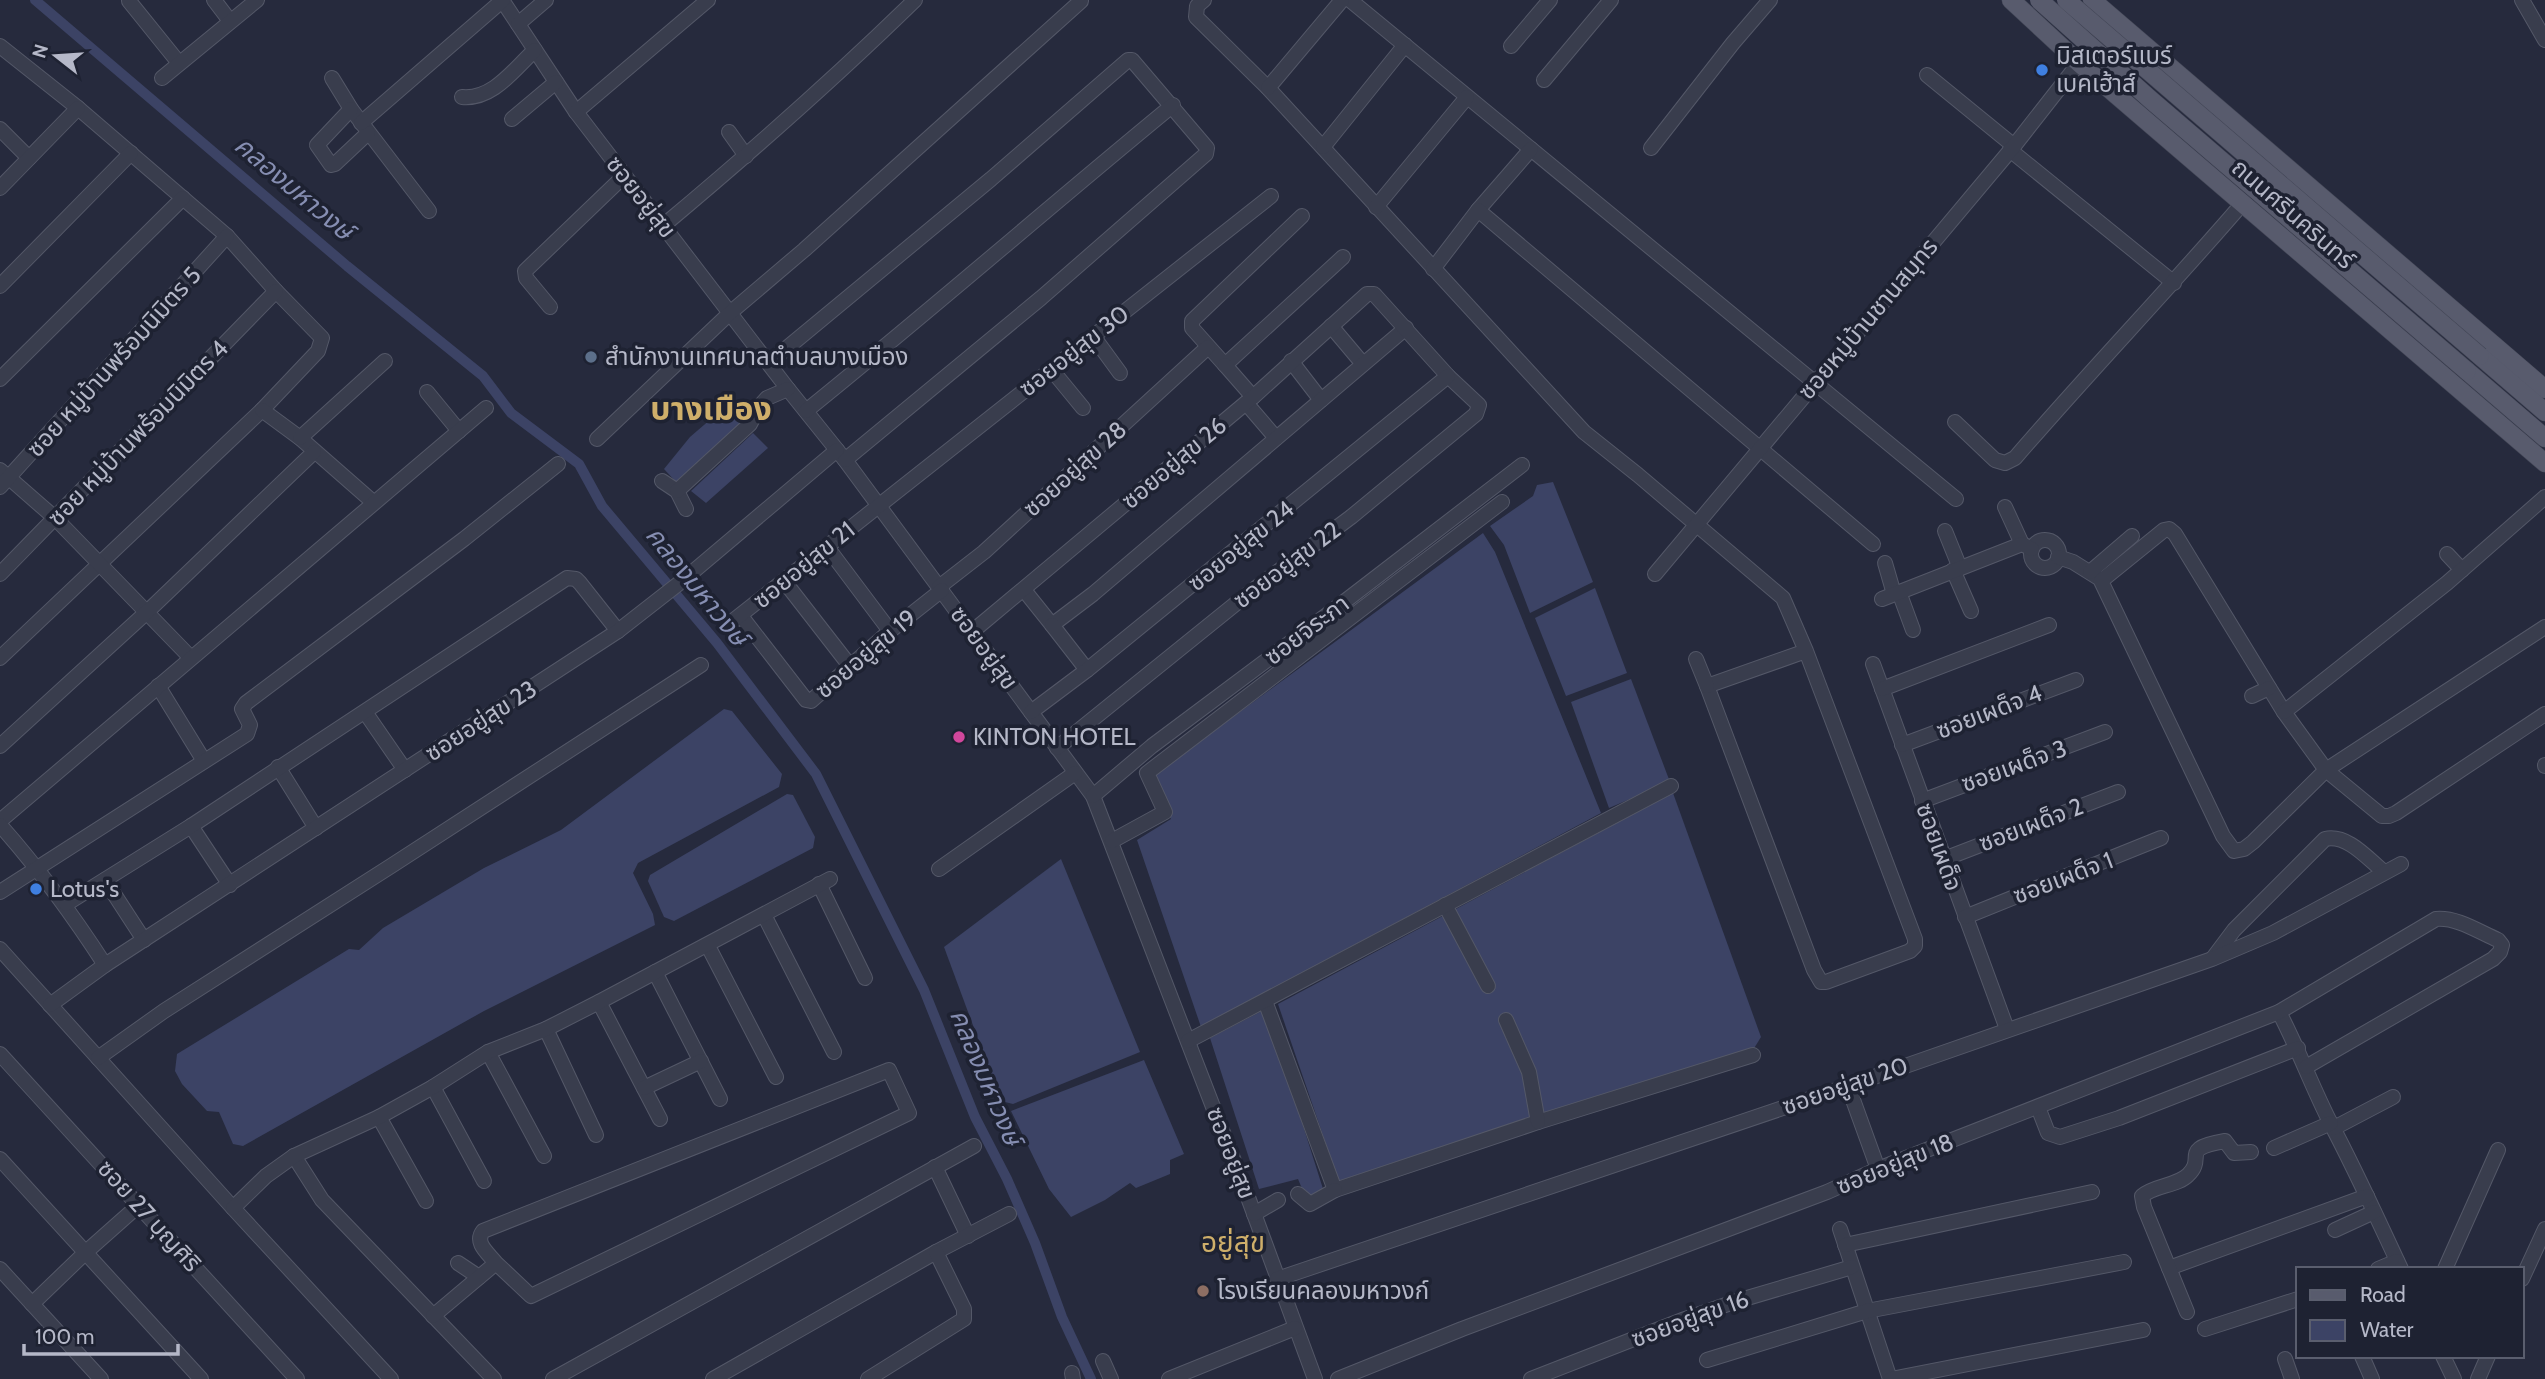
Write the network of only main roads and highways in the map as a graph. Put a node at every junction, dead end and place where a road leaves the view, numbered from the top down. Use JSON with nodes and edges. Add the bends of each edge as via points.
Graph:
{"nodes":[{"id":1,"x":2011,"y":0,"type":"edge"},
{"id":2,"x":2039,"y":0,"type":"edge"},
{"id":3,"x":2066,"y":0,"type":"edge"},
{"id":4,"x":2092,"y":0,"type":"edge"},
{"id":5,"x":2220,"y":112,"type":"junction"},
{"id":6,"x":2185,"y":155,"type":"junction"},
{"id":7,"x":2330,"y":205,"type":"junction"},
{"id":8,"x":2294,"y":248,"type":"junction"},
{"id":9,"x":2545,"y":389,"type":"edge"},
{"id":10,"x":2545,"y":412,"type":"edge"},
{"id":11,"x":2545,"y":438,"type":"edge"},
{"id":12,"x":2545,"y":463,"type":"edge"}],
"edges":[{"from":1,"to":6,"type":"main road","name":"ถนนศรีนครินทร์"},
{"from":2,"to":11,"type":"main road","name":"ถนนศรีนครินทร์","bridge":true},
{"from":3,"to":10,"type":"main road","name":"ถนนศรีนครินทร์","bridge":true},
{"from":4,"to":5,"type":"main road","name":"ถนนศรีนครินทร์"},
{"from":5,"to":6,"type":"main road","via":[[2228,133],[2223,149],[2207,158]]},
{"from":5,"to":7,"type":"main road","name":"ถนนศรีนครินทร์"},
{"from":6,"to":8,"type":"main road","name":"ถนนศรีนครินทร์"},
{"from":7,"to":8,"type":"main road","via":[[2308,202],[2294,210],[2289,228]]},
{"from":7,"to":9,"type":"main road","name":"ถนนศรีนครินทร์"},
{"from":8,"to":12,"type":"main road","name":"ถนนศรีนครินทร์"}]}
